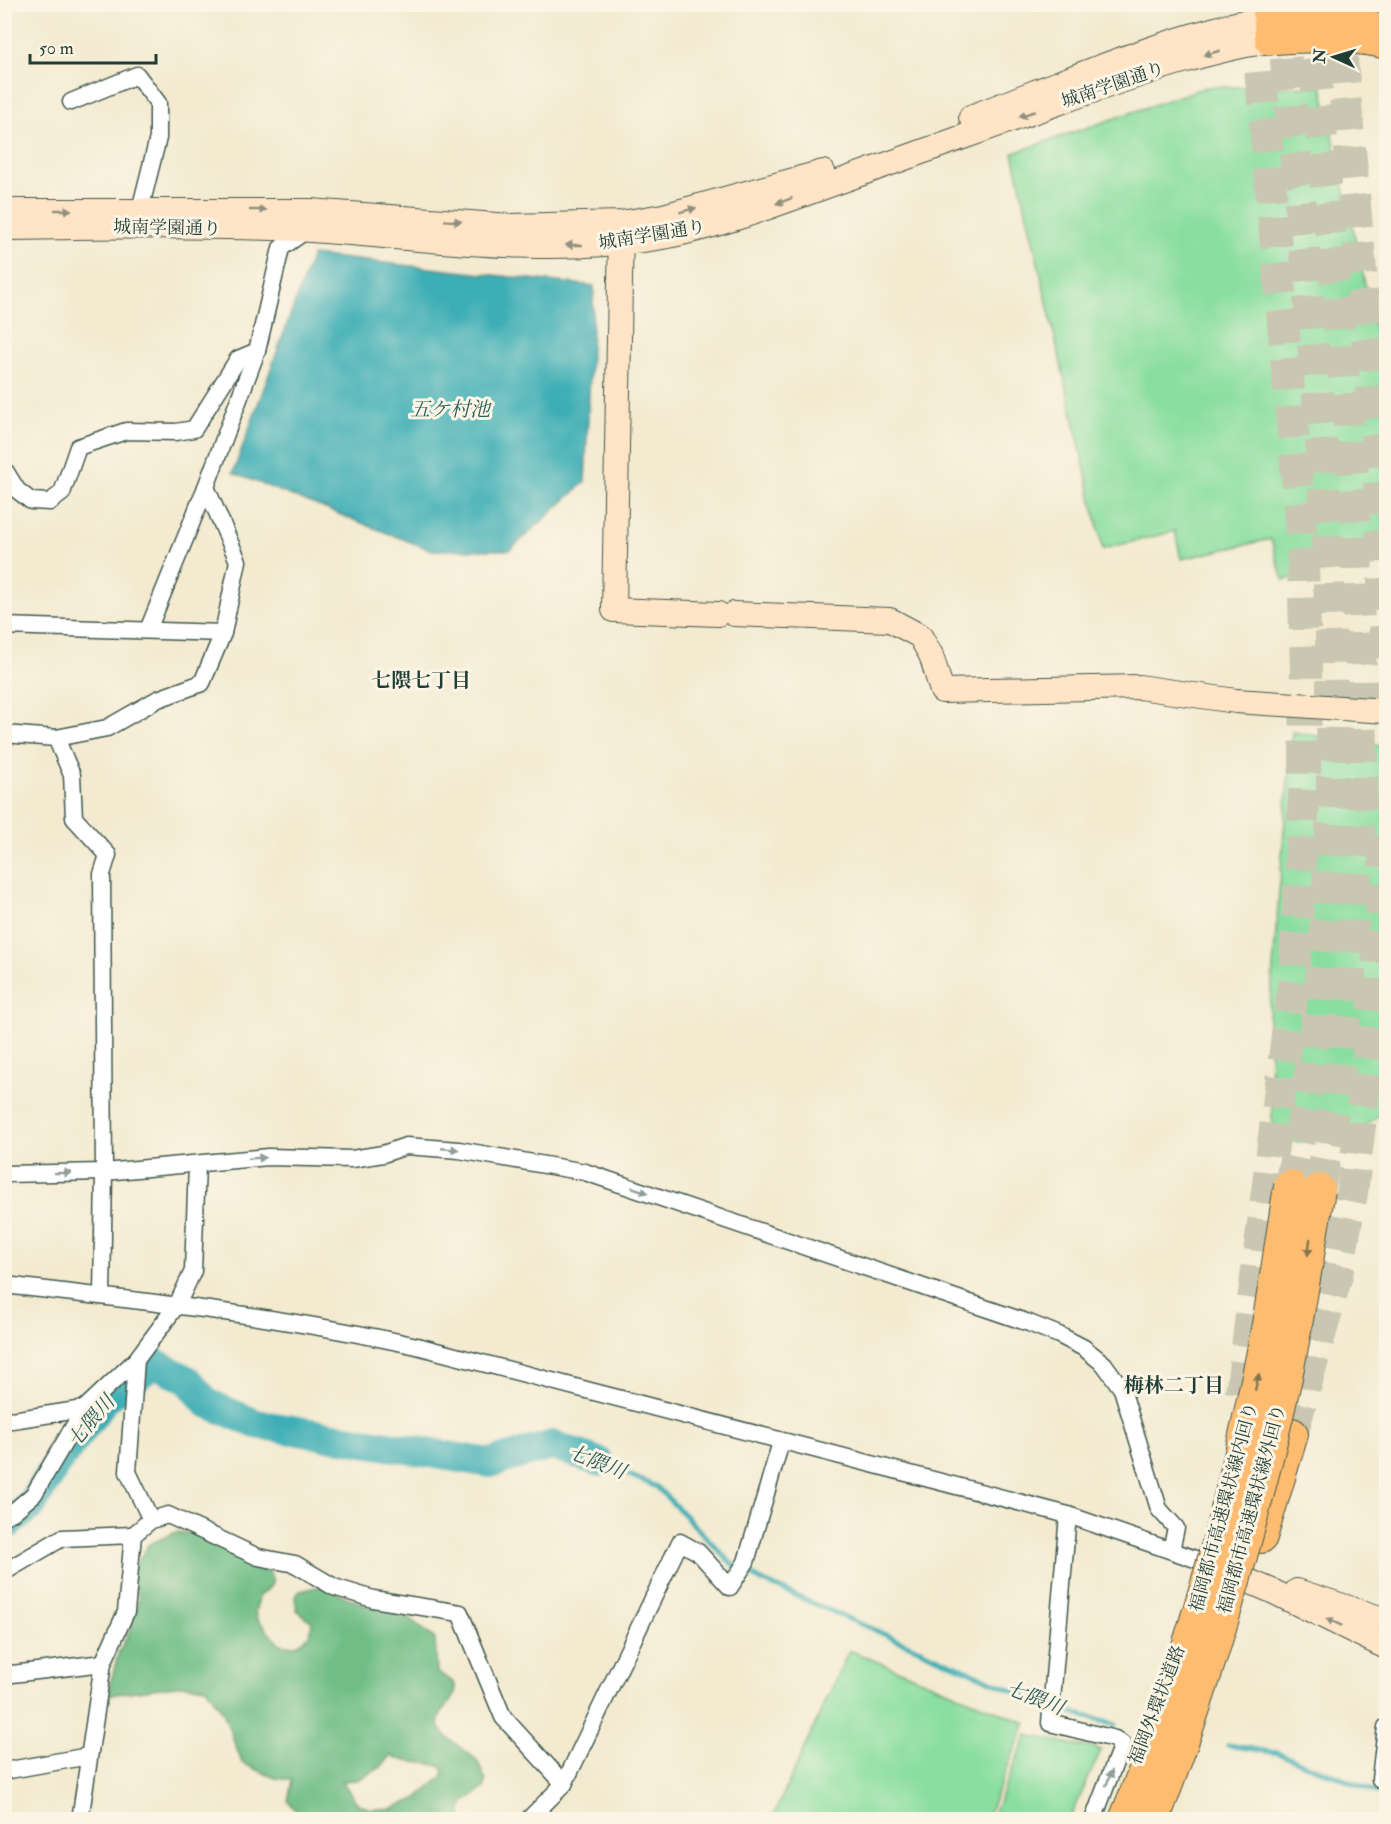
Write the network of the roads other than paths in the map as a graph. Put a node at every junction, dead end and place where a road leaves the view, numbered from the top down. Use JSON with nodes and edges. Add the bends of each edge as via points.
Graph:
{"nodes":[{"id":1,"x":1267,"y":21,"type":"edge"},
{"id":2,"x":1386,"y":26,"type":"edge"},
{"id":3,"x":1386,"y":45,"type":"edge"},
{"id":4,"x":71,"y":102,"type":"dead end"},
{"id":5,"x":140,"y":210,"type":"junction"},
{"id":6,"x":4,"y":211,"type":"edge"},
{"id":7,"x":4,"y":228,"type":"edge"},
{"id":8,"x":307,"y":230,"type":"junction"},
{"id":9,"x":621,"y":233,"type":"junction"},
{"id":10,"x":257,"y":351,"type":"junction"},
{"id":11,"x":4,"y":470,"type":"edge"},
{"id":12,"x":206,"y":487,"type":"junction"},
{"id":13,"x":4,"y":626,"type":"edge"},
{"id":14,"x":148,"y":630,"type":"junction"},
{"id":15,"x":223,"y":633,"type":"junction"},
{"id":16,"x":1386,"y":711,"type":"edge"},
{"id":17,"x":4,"y":734,"type":"edge"},
{"id":18,"x":56,"y":738,"type":"junction"},
{"id":19,"x":197,"y":1165,"type":"junction"},
{"id":20,"x":104,"y":1172,"type":"junction"},
{"id":21,"x":4,"y":1174,"type":"edge"},
{"id":22,"x":1304,"y":1188,"type":"joint"},
{"id":23,"x":4,"y":1285,"type":"edge"},
{"id":24,"x":102,"y":1296,"type":"junction"},
{"id":25,"x":177,"y":1305,"type":"junction"},
{"id":26,"x":136,"y":1360,"type":"junction"},
{"id":27,"x":84,"y":1409,"type":"junction"},
{"id":28,"x":1239,"y":1413,"type":"tunnel mouth"},
{"id":29,"x":4,"y":1418,"type":"edge"},
{"id":30,"x":1292,"y":1434,"type":"tunnel mouth"},
{"id":31,"x":781,"y":1442,"type":"junction"},
{"id":32,"x":1068,"y":1515,"type":"junction"},
{"id":33,"x":4,"y":1516,"type":"edge"},
{"id":34,"x":151,"y":1520,"type":"junction"},
{"id":35,"x":133,"y":1535,"type":"junction"},
{"id":36,"x":1171,"y":1550,"type":"junction"},
{"id":37,"x":1201,"y":1562,"type":"junction"},
{"id":38,"x":4,"y":1572,"type":"edge"},
{"id":39,"x":1248,"y":1581,"type":"junction"},
{"id":40,"x":1200,"y":1605,"type":"junction"},
{"id":41,"x":1386,"y":1620,"type":"edge"},
{"id":42,"x":1386,"y":1647,"type":"edge"},
{"id":43,"x":103,"y":1663,"type":"junction"},
{"id":44,"x":4,"y":1675,"type":"edge"},
{"id":45,"x":1386,"y":1727,"type":"edge"},
{"id":46,"x":89,"y":1756,"type":"junction"},
{"id":47,"x":4,"y":1771,"type":"edge"},
{"id":48,"x":1386,"y":1781,"type":"edge"},
{"id":49,"x":564,"y":1784,"type":"junction"},
{"id":50,"x":80,"y":1820,"type":"edge"},
{"id":51,"x":528,"y":1820,"type":"edge"},
{"id":52,"x":1093,"y":1820,"type":"edge"},
{"id":53,"x":1110,"y":1820,"type":"edge"},
{"id":54,"x":1125,"y":1820,"type":"edge"},
{"id":55,"x":1153,"y":1820,"type":"edge"},
{"id":56,"x":1162,"y":1820,"type":"edge"}],
"edges":[{"from":1,"to":2,"type":"main road","via":[[1333,19]]},
{"from":1,"to":3,"type":"main road","via":[[1305,38],[1341,38]]},
{"from":1,"to":9,"type":"street","name":"城南学園通り","via":[[1219,50],[1104,87],[744,216],[668,236]]},
{"from":4,"to":5,"type":"street","via":[[137,75],[159,103],[158,138]]},
{"from":6,"to":5,"type":"street","name":"城南学園通り","one_way":true},
{"from":5,"to":9,"type":"street","name":"城南学園通り","one_way":true,"via":[[310,211]]},
{"from":7,"to":8,"type":"street","name":"城南学園通り"},
{"from":9,"to":8,"type":"street","name":"城南学園通り","one_way":true,"via":[[589,245],[509,246]]},
{"from":8,"to":10,"type":"street","via":[[281,248]]},
{"from":9,"to":16,"type":"street","via":[[614,610],[890,620],[920,636],[931,655],[942,691],[1139,687],[1236,701]]},
{"from":10,"to":11,"type":"street","via":[[238,359],[194,429],[126,431],[78,447],[63,493],[50,502],[32,501],[17,490]]},
{"from":10,"to":12,"type":"street"},
{"from":12,"to":14,"type":"street"},
{"from":12,"to":15,"type":"street","via":[[238,561]]},
{"from":13,"to":14,"type":"street"},
{"from":14,"to":15,"type":"street"},
{"from":15,"to":18,"type":"street","via":[[202,683],[158,699],[107,728]]},
{"from":17,"to":18,"type":"street"},
{"from":18,"to":20,"type":"street","via":[[72,775],[74,818],[108,855],[102,874]]},
{"from":19,"to":20,"type":"street"},
{"from":19,"to":25,"type":"street","via":[[193,1271]]},
{"from":19,"to":36,"type":"street","one_way":true,"via":[[268,1157],[352,1159],[406,1146],[459,1150],[585,1172],[1039,1327],[1084,1348],[1104,1364],[1122,1389],[1159,1509],[1176,1528]]},
{"from":21,"to":20,"type":"street","one_way":true},
{"from":20,"to":24,"type":"street"},
{"from":40,"to":22,"type":"highway","name":"福岡都市高速環状線内回り","one_way":true,"bridge":true},
{"from":22,"to":55,"type":"highway","name":"福岡都市高速環状線外回り","one_way":true,"bridge":true,"via":[[1286,1376],[1226,1612]]},
{"from":23,"to":24,"type":"street"},
{"from":24,"to":25,"type":"street"},
{"from":25,"to":26,"type":"street"},
{"from":25,"to":31,"type":"street","via":[[342,1330],[417,1346]]},
{"from":26,"to":27,"type":"street"},
{"from":26,"to":34,"type":"street","via":[[128,1472]]},
{"from":27,"to":29,"type":"street"},
{"from":27,"to":33,"type":"street","via":[[34,1494]]},
{"from":28,"to":37,"type":"highway","name":"福岡外環状道路"},
{"from":30,"to":39,"type":"highway"},
{"from":31,"to":32,"type":"street"},
{"from":31,"to":49,"type":"street","via":[[746,1562],[730,1587],[698,1552],[680,1542]]},
{"from":32,"to":36,"type":"street"},
{"from":52,"to":32,"type":"street","one_way":true,"via":[[1122,1744],[1050,1723]]},
{"from":34,"to":35,"type":"street"},
{"from":34,"to":49,"type":"street","via":[[168,1515],[258,1557],[295,1564],[334,1587],[373,1599],[460,1613],[503,1717]]},
{"from":35,"to":38,"type":"street","via":[[62,1538]]},
{"from":35,"to":43,"type":"street","via":[[126,1612]]},
{"from":36,"to":37,"type":"street"},
{"from":37,"to":39,"type":"street"},
{"from":37,"to":53,"type":"highway","name":"福岡外環状道路","via":[[1179,1655]]},
{"from":39,"to":41,"type":"street","via":[[1300,1592]]},
{"from":42,"to":39,"type":"street","one_way":true},
{"from":39,"to":56,"type":"highway"},
{"from":40,"to":53,"type":"highway","bridge":true},
{"from":40,"to":54,"type":"highway","name":"福岡都市高速環状線内回り","bridge":true},
{"from":43,"to":44,"type":"street"},
{"from":43,"to":46,"type":"street"},
{"from":45,"to":48,"type":"street","via":[[1380,1779]]},
{"from":46,"to":47,"type":"street"},
{"from":46,"to":50,"type":"street"},
{"from":49,"to":51,"type":"street"}]}
